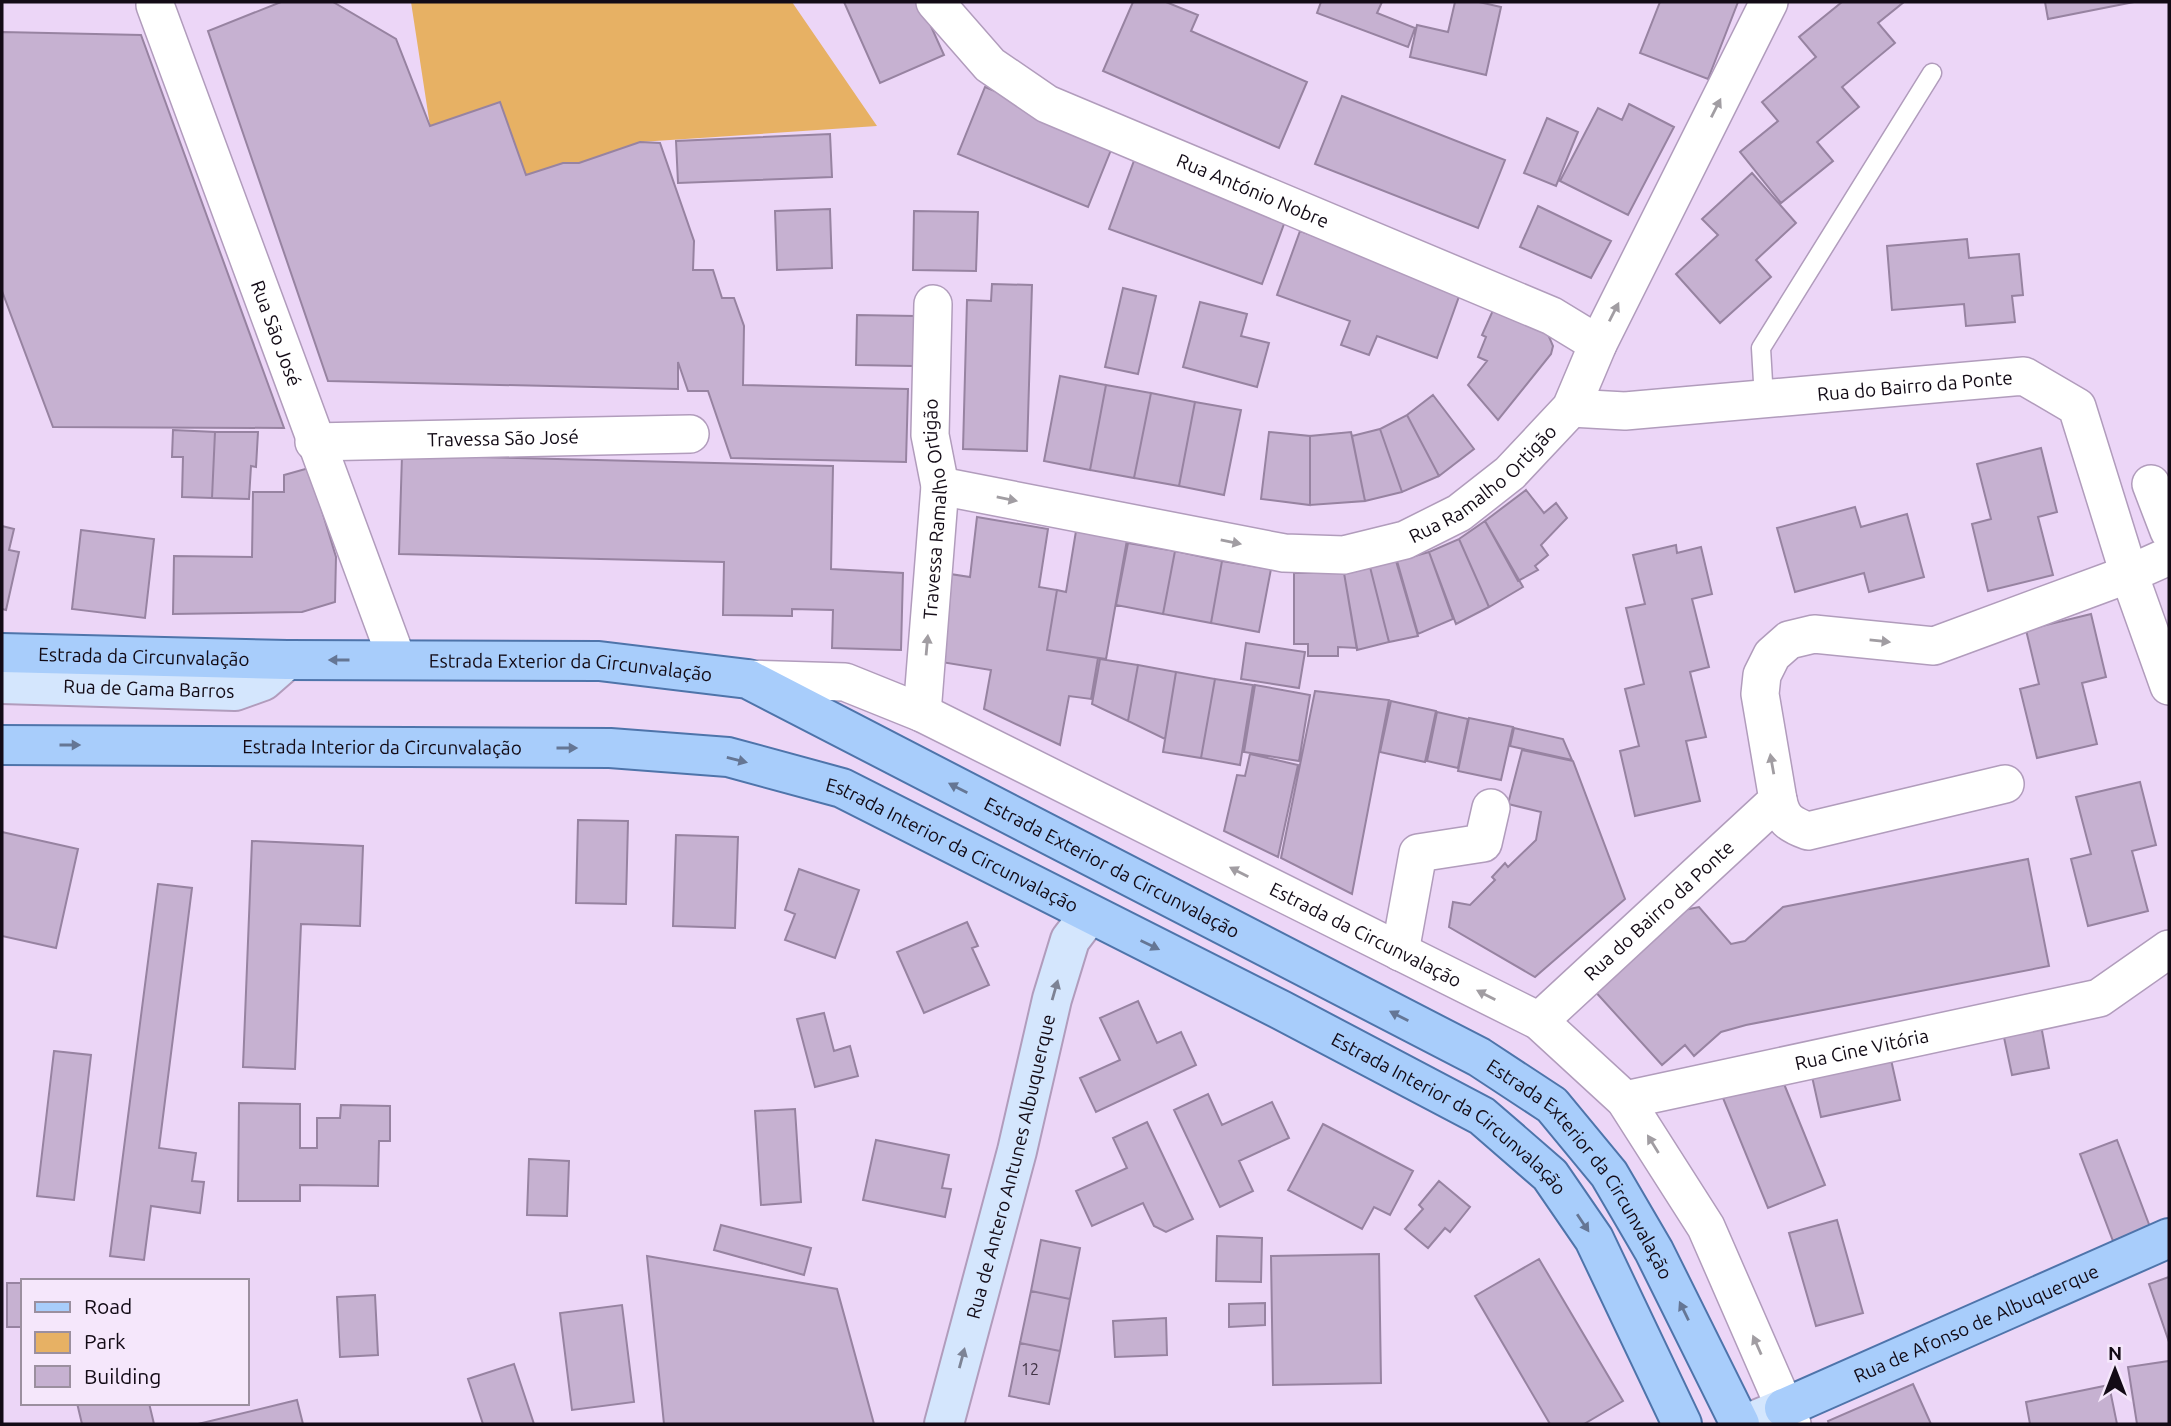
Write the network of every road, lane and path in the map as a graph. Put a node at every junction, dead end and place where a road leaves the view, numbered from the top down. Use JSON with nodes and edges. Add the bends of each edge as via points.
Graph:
{"nodes":[{"id":1,"x":935,"y":2,"type":"edge"},
{"id":2,"x":1769,"y":2,"type":"edge"},
{"id":3,"x":155,"y":5,"type":"dead end"},
{"id":4,"x":1932,"y":72,"type":"dead end"},
{"id":5,"x":933,"y":304,"type":"dead end"},
{"id":6,"x":1598,"y":344,"type":"junction"},
{"id":7,"x":1764,"y":399,"type":"junction"},
{"id":8,"x":1571,"y":408,"type":"junction"},
{"id":9,"x":690,"y":434,"type":"dead end"},
{"id":10,"x":314,"y":442,"type":"junction"},
{"id":11,"x":2151,"y":484,"type":"dead end"},
{"id":12,"x":940,"y":486,"type":"junction"},
{"id":13,"x":2169,"y":531,"type":"edge"},
{"id":14,"x":2169,"y":556,"type":"edge"},
{"id":15,"x":2129,"y":575,"type":"junction"},
{"id":16,"x":2,"y":653,"type":"edge"},
{"id":17,"x":287,"y":660,"type":"junction"},
{"id":18,"x":397,"y":660,"type":"junction"},
{"id":19,"x":748,"y":679,"type":"junction"},
{"id":20,"x":2,"y":684,"type":"edge"},
{"id":21,"x":2169,"y":686,"type":"edge"},
{"id":22,"x":922,"y":713,"type":"junction"},
{"id":23,"x":2,"y":745,"type":"edge"},
{"id":24,"x":2005,"y":784,"type":"dead end"},
{"id":25,"x":1778,"y":800,"type":"junction"},
{"id":26,"x":1491,"y":808,"type":"dead end"},
{"id":27,"x":1089,"y":915,"type":"junction"},
{"id":28,"x":2169,"y":949,"type":"edge"},
{"id":29,"x":1400,"y":952,"type":"junction"},
{"id":30,"x":1539,"y":1021,"type":"junction"},
{"id":31,"x":1625,"y":1100,"type":"junction"},
{"id":32,"x":2169,"y":1238,"type":"edge"},
{"id":33,"x":1676,"y":1412,"type":"edge"},
{"id":34,"x":1788,"y":1416,"type":"edge"},
{"id":35,"x":944,"y":1424,"type":"edge"},
{"id":36,"x":1741,"y":1424,"type":"edge"},
{"id":37,"x":1746,"y":1424,"type":"edge"}],
"edges":[{"from":1,"to":6,"type":"street","name":"Rua António Nobre","via":[[990,65],[1047,104],[1552,316]]},
{"from":6,"to":2,"type":"street","name":"Rua Ramalho Ortigão","one_way":true},
{"from":3,"to":10,"type":"street","name":"Rua São José"},
{"from":4,"to":7,"type":"lane","via":[[1761,348]]},
{"from":5,"to":12,"type":"street","name":"Travessa Ramalho Ortigão","via":[[930,435]]},
{"from":6,"to":8,"type":"street","name":"Rua Ramalho Ortigão"},
{"from":7,"to":8,"type":"street","name":"Rua do Bairro da Ponte","via":[[1625,411]]},
{"from":7,"to":15,"type":"street","name":"Rua do Bairro da Ponte","via":[[2024,376],[2077,407]]},
{"from":12,"to":8,"type":"street","name":"Rua Ramalho Ortigão","one_way":true,"via":[[1284,553],[1344,555],[1405,540],[1459,513],[1510,473]]},
{"from":9,"to":10,"type":"street","name":"Travessa São José"},
{"from":10,"to":18,"type":"street","name":"Rua São José"},
{"from":11,"to":13,"type":"street"},
{"from":22,"to":12,"type":"street","name":"Travessa Ramalho Ortigão","one_way":true},
{"from":14,"to":15,"type":"street"},
{"from":15,"to":21,"type":"street","name":"Rua do Bairro da Ponte"},
{"from":25,"to":15,"type":"street","one_way":true,"via":[[1760,694],[1762,675],[1772,655],[1789,640],[1814,634],[1934,646]]},
{"from":16,"to":17,"type":"main road","name":"Estrada da Circunvalação"},
{"from":18,"to":17,"type":"main road","name":"Estrada Exterior da Circunvalação","one_way":true},
{"from":17,"to":20,"type":"street","name":"Rua de Gama Barros","via":[[263,681],[234,691]]},
{"from":18,"to":19,"type":"main road","name":"Estrada Exterior da Circunvalação","via":[[599,662]]},
{"from":19,"to":22,"type":"street","name":"Estrada da Circunvalação","via":[[845,682]]},
{"from":36,"to":19,"type":"main road","name":"Estrada Exterior da Circunvalação","one_way":true,"via":[[1654,1251],[1609,1174],[1552,1105],[1479,1056]]},
{"from":29,"to":22,"type":"street","name":"Estrada da Circunvalação","one_way":true},
{"from":23,"to":27,"type":"main road","name":"Estrada Interior da Circunvalação","one_way":true,"via":[[610,748],[728,757],[842,788]]},
{"from":24,"to":25,"type":"street","via":[[1808,831],[1782,817]]},
{"from":25,"to":30,"type":"street","name":"Rua do Bairro da Ponte"},
{"from":26,"to":29,"type":"street","via":[[1483,843],[1418,853]]},
{"from":27,"to":33,"type":"main road","name":"Estrada Interior da Circunvalação","one_way":true,"via":[[1482,1116],[1550,1175],[1594,1239]]},
{"from":35,"to":27,"type":"street","name":"Rua de Antero Antunes Albuquerque","one_way":true,"via":[[1017,1152],[1052,999],[1070,940]]},
{"from":28,"to":31,"type":"street","name":"Rua Cine Vitória","via":[[2099,998]]},
{"from":30,"to":29,"type":"street","name":"Estrada da Circunvalação","one_way":true},
{"from":30,"to":31,"type":"street","name":"Estrada da Circunvalação"},
{"from":34,"to":31,"type":"street","name":"Estrada da Circunvalação","one_way":true,"via":[[1706,1227]]},
{"from":32,"to":34,"type":"main road","name":"Rua de Afonso de Albuquerque"},
{"from":34,"to":37,"type":"street"}]}
